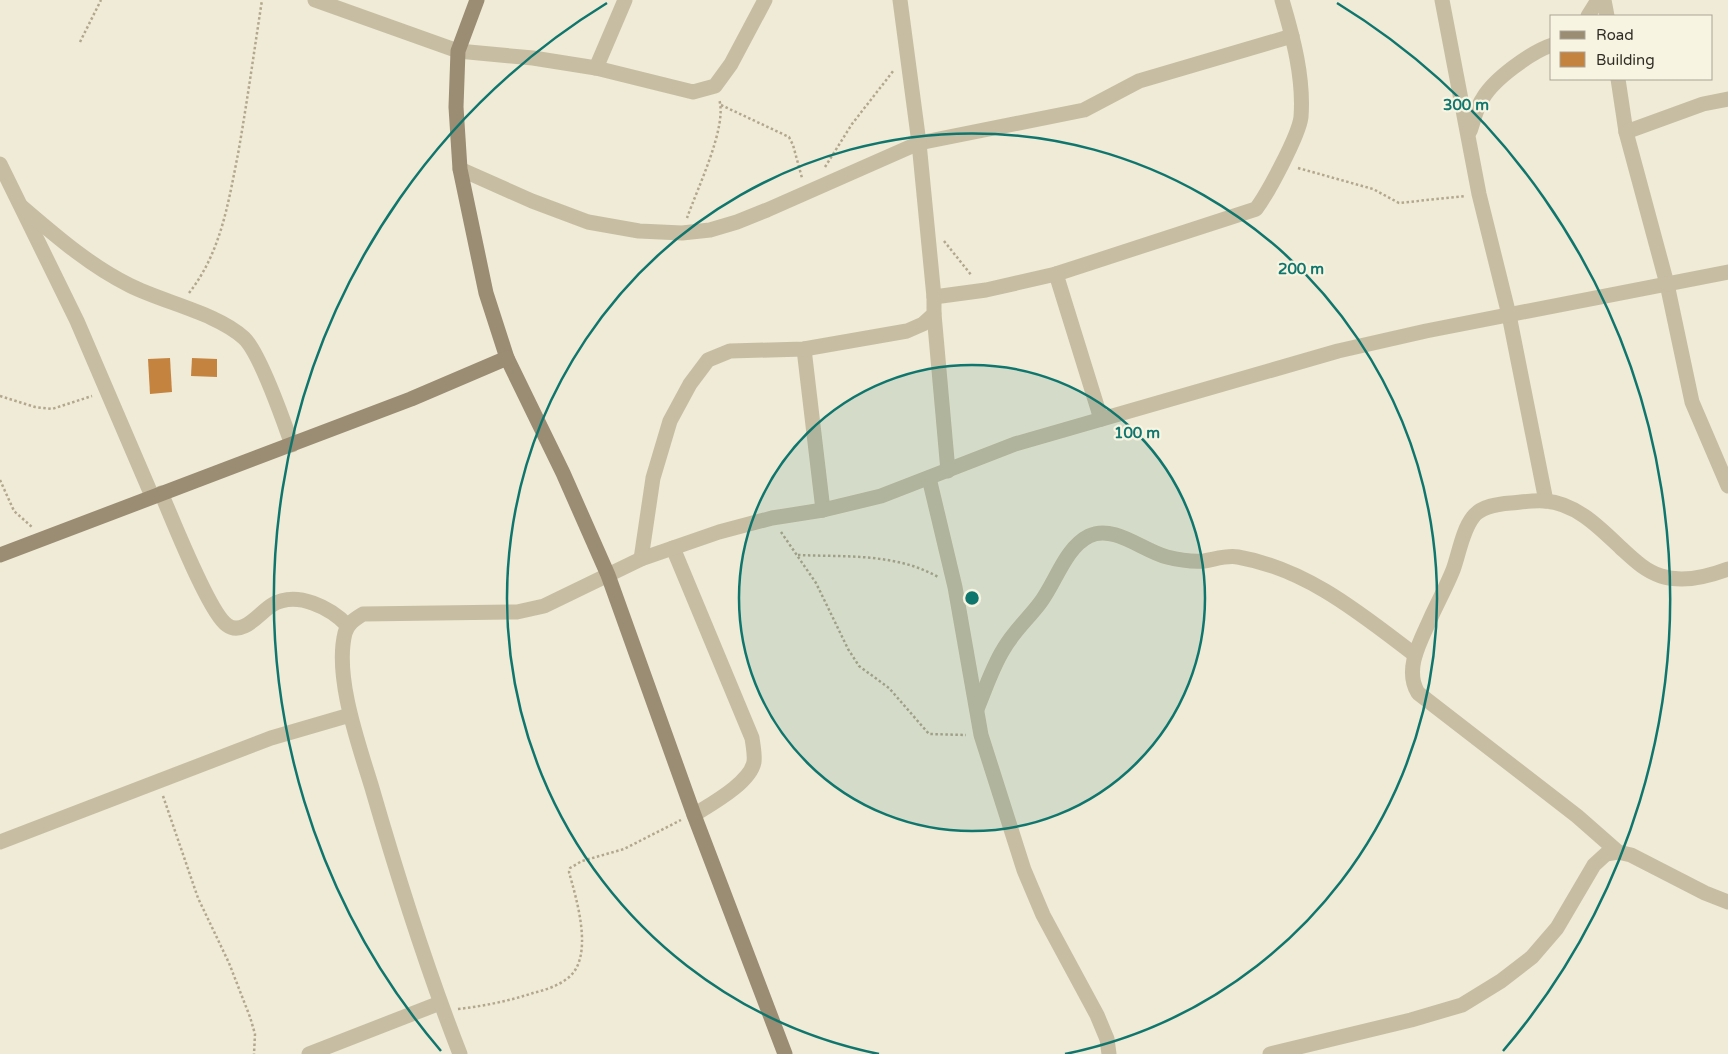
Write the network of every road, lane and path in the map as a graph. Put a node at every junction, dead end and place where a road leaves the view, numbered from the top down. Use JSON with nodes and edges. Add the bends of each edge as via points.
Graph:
{"nodes":[{"id":1,"x":101,"y":0,"type":"edge"},
{"id":2,"x":262,"y":0,"type":"edge"},
{"id":3,"x":315,"y":0,"type":"edge"},
{"id":4,"x":477,"y":0,"type":"edge"},
{"id":5,"x":625,"y":0,"type":"edge"},
{"id":6,"x":765,"y":0,"type":"edge"},
{"id":7,"x":900,"y":0,"type":"edge"},
{"id":8,"x":1282,"y":0,"type":"edge"},
{"id":9,"x":1442,"y":0,"type":"edge"},
{"id":10,"x":1598,"y":0,"type":"edge"},
{"id":11,"x":1604,"y":0,"type":"edge"},
{"id":12,"x":329,"y":3,"type":"edge"},
{"id":13,"x":1589,"y":15,"type":"edge"},
{"id":14,"x":1607,"y":15,"type":"edge"},
{"id":15,"x":1292,"y":36,"type":"junction"},
{"id":16,"x":80,"y":42,"type":"dead end"},
{"id":17,"x":1550,"y":46,"type":"edge"},
{"id":18,"x":458,"y":51,"type":"junction"},
{"id":19,"x":907,"y":53,"type":"junction"},
{"id":20,"x":596,"y":68,"type":"junction"},
{"id":21,"x":1618,"y":80,"type":"edge"},
{"id":22,"x":715,"y":86,"type":"junction"},
{"id":23,"x":1728,"y":99,"type":"edge"},
{"id":24,"x":721,"y":105,"type":"junction"},
{"id":25,"x":1626,"y":132,"type":"junction"},
{"id":26,"x":1469,"y":136,"type":"junction"},
{"id":27,"x":919,"y":143,"type":"junction"},
{"id":28,"x":0,"y":164,"type":"edge"},
{"id":29,"x":1282,"y":164,"type":"junction"},
{"id":30,"x":460,"y":169,"type":"junction"},
{"id":31,"x":808,"y":191,"type":"junction"},
{"id":32,"x":1480,"y":194,"type":"junction"},
{"id":33,"x":22,"y":207,"type":"junction"},
{"id":34,"x":682,"y":233,"type":"junction"},
{"id":35,"x":941,"y":236,"type":"dead end"},
{"id":36,"x":1728,"y":272,"type":"edge"},
{"id":37,"x":1056,"y":274,"type":"junction"},
{"id":38,"x":1667,"y":284,"type":"junction"},
{"id":39,"x":986,"y":290,"type":"junction"},
{"id":40,"x":934,"y":297,"type":"junction"},
{"id":41,"x":179,"y":306,"type":"junction"},
{"id":42,"x":934,"y":314,"type":"junction"},
{"id":43,"x":1508,"y":315,"type":"junction"},
{"id":44,"x":804,"y":349,"type":"junction"},
{"id":45,"x":507,"y":358,"type":"junction"},
{"id":46,"x":107,"y":394,"type":"junction"},
{"id":47,"x":0,"y":396,"type":"edge"},
{"id":48,"x":1101,"y":419,"type":"junction"},
{"id":49,"x":292,"y":445,"type":"junction"},
{"id":50,"x":948,"y":471,"type":"junction"},
{"id":51,"x":929,"y":478,"type":"junction"},
{"id":52,"x":0,"y":480,"type":"edge"},
{"id":53,"x":1728,"y":486,"type":"edge"},
{"id":54,"x":156,"y":494,"type":"junction"},
{"id":55,"x":1546,"y":501,"type":"junction"},
{"id":56,"x":822,"y":510,"type":"junction"},
{"id":57,"x":772,"y":518,"type":"junction"},
{"id":58,"x":35,"y":543,"type":"junction"},
{"id":59,"x":673,"y":548,"type":"junction"},
{"id":60,"x":0,"y":555,"type":"edge"},
{"id":61,"x":798,"y":555,"type":"junction"},
{"id":62,"x":641,"y":559,"type":"junction"},
{"id":63,"x":1728,"y":569,"type":"edge"},
{"id":64,"x":608,"y":575,"type":"junction"},
{"id":65,"x":955,"y":587,"type":"junction"},
{"id":66,"x":348,"y":626,"type":"junction"},
{"id":67,"x":1415,"y":655,"type":"junction"},
{"id":68,"x":977,"y":709,"type":"junction"},
{"id":69,"x":350,"y":715,"type":"junction"},
{"id":70,"x":981,"y":735,"type":"junction"},
{"id":71,"x":158,"y":780,"type":"junction"},
{"id":72,"x":694,"y":815,"type":"junction"},
{"id":73,"x":0,"y":842,"type":"edge"},
{"id":74,"x":1618,"y":852,"type":"junction"},
{"id":75,"x":1728,"y":902,"type":"edge"},
{"id":76,"x":442,"y":1007,"type":"junction"},
{"id":77,"x":254,"y":1054,"type":"edge"},
{"id":78,"x":309,"y":1054,"type":"edge"},
{"id":79,"x":460,"y":1054,"type":"edge"},
{"id":80,"x":785,"y":1054,"type":"edge"},
{"id":81,"x":1109,"y":1054,"type":"edge"},
{"id":82,"x":1270,"y":1054,"type":"edge"}],
"edges":[{"from":1,"to":16,"type":"path"},
{"from":2,"to":41,"type":"path","via":[[226,218],[202,276]]},
{"from":3,"to":12,"type":"street"},
{"from":4,"to":18,"type":"street"},
{"from":5,"to":20,"type":"street"},
{"from":6,"to":22,"type":"street","via":[[731,64]]},
{"from":7,"to":19,"type":"street"},
{"from":8,"to":15,"type":"street"},
{"from":9,"to":26,"type":"street"},
{"from":10,"to":13,"type":"street"},
{"from":11,"to":14,"type":"street"},
{"from":12,"to":18,"type":"street"},
{"from":15,"to":27,"type":"street","via":[[1138,81],[1084,110]]},
{"from":15,"to":29,"type":"street","via":[[1300,81],[1301,119]]},
{"from":17,"to":26,"type":"street","via":[[1524,61],[1484,96],[1476,110]]},
{"from":18,"to":20,"type":"street"},
{"from":18,"to":30,"type":"street","via":[[456,106]]},
{"from":19,"to":27,"type":"street"},
{"from":19,"to":31,"type":"path","via":[[852,124]]},
{"from":20,"to":22,"type":"street","via":[[692,92]]},
{"from":21,"to":25,"type":"street"},
{"from":22,"to":24,"type":"path"},
{"from":23,"to":25,"type":"street","via":[[1703,104]]},
{"from":24,"to":31,"type":"path","via":[[789,137]]},
{"from":24,"to":34,"type":"path","via":[[718,133]]},
{"from":25,"to":38,"type":"street"},
{"from":26,"to":32,"type":"street"},
{"from":27,"to":31,"type":"street"},
{"from":27,"to":40,"type":"street"},
{"from":28,"to":33,"type":"street"},
{"from":29,"to":32,"type":"path","via":[[1373,189],[1399,203]]},
{"from":29,"to":37,"type":"street","via":[[1267,195],[1256,209]]},
{"from":30,"to":34,"type":"street","via":[[588,222],[639,231]]},
{"from":30,"to":45,"type":"street","via":[[486,293]]},
{"from":31,"to":34,"type":"street","via":[[737,222],[710,230]]},
{"from":32,"to":43,"type":"street"},
{"from":33,"to":41,"type":"street","via":[[95,266],[130,286]]},
{"from":33,"to":46,"type":"street","via":[[77,321]]},
{"from":35,"to":39,"type":"path","via":[[966,270]]},
{"from":36,"to":38,"type":"street"},
{"from":37,"to":39,"type":"street"},
{"from":37,"to":48,"type":"street"},
{"from":38,"to":43,"type":"street"},
{"from":38,"to":53,"type":"street","via":[[1692,402]]},
{"from":39,"to":40,"type":"street"},
{"from":40,"to":42,"type":"street"},
{"from":41,"to":49,"type":"street","via":[[226,326],[246,339],[272,390]]},
{"from":42,"to":44,"type":"street","via":[[907,332]]},
{"from":42,"to":50,"type":"street"},
{"from":43,"to":48,"type":"street","via":[[1338,351]]},
{"from":43,"to":55,"type":"street"},
{"from":44,"to":56,"type":"street"},
{"from":44,"to":62,"type":"street","via":[[730,352],[708,360],[690,384],[670,421],[653,478]]},
{"from":45,"to":49,"type":"street"},
{"from":45,"to":64,"type":"street"},
{"from":46,"to":47,"type":"path","via":[[52,408],[35,407]]},
{"from":46,"to":54,"type":"street"},
{"from":48,"to":50,"type":"street","via":[[1015,444]]},
{"from":49,"to":54,"type":"street"},
{"from":50,"to":51,"type":"street"},
{"from":51,"to":56,"type":"street","via":[[881,496]]},
{"from":51,"to":65,"type":"street"},
{"from":52,"to":58,"type":"path","via":[[14,511],[32,526]]},
{"from":54,"to":58,"type":"street"},
{"from":54,"to":66,"type":"street","via":[[214,609],[228,626],[249,624],[273,604],[292,600],[322,606],[334,612]]},
{"from":55,"to":63,"type":"street","via":[[1584,515],[1639,564],[1662,576],[1686,579],[1711,576]]},
{"from":55,"to":67,"type":"street","via":[[1491,506],[1473,516]]},
{"from":56,"to":57,"type":"street"},
{"from":57,"to":59,"type":"street"},
{"from":57,"to":61,"type":"path"},
{"from":58,"to":60,"type":"street"},
{"from":59,"to":62,"type":"street"},
{"from":59,"to":72,"type":"street","via":[[752,738],[754,761],[748,775]]},
{"from":61,"to":65,"type":"path","via":[[882,558],[928,571]]},
{"from":61,"to":70,"type":"path","via":[[816,582],[859,666],[889,688],[922,728],[936,736]]},
{"from":62,"to":64,"type":"street"},
{"from":64,"to":66,"type":"street","via":[[563,598],[526,610],[470,614],[376,612],[363,614]]},
{"from":64,"to":72,"type":"street"},
{"from":65,"to":68,"type":"street"},
{"from":66,"to":69,"type":"street","via":[[343,665]]},
{"from":67,"to":68,"type":"street","via":[[1347,603],[1317,585],[1277,568],[1233,556],[1203,561],[1174,559],[1147,551],[1126,538],[1105,533],[1090,536],[1079,543],[1040,603],[1002,651]]},
{"from":67,"to":74,"type":"street","via":[[1410,671],[1418,693]]},
{"from":68,"to":70,"type":"street"},
{"from":69,"to":71,"type":"street","via":[[271,738]]},
{"from":69,"to":76,"type":"street","via":[[393,863]]},
{"from":70,"to":81,"type":"street","via":[[1024,870],[1043,915],[1097,1015]]},
{"from":71,"to":73,"type":"street"},
{"from":71,"to":77,"type":"path","via":[[198,898],[250,1017],[255,1034]]},
{"from":72,"to":76,"type":"path","via":[[624,850],[582,861],[570,868],[582,930],[577,965],[569,977],[526,996],[473,1008]]},
{"from":72,"to":80,"type":"street"},
{"from":74,"to":75,"type":"street","via":[[1631,855]]},
{"from":74,"to":82,"type":"street","via":[[1606,854],[1594,865],[1557,928],[1532,957],[1462,1005]]},
{"from":76,"to":78,"type":"street"},
{"from":76,"to":79,"type":"street"}]}
